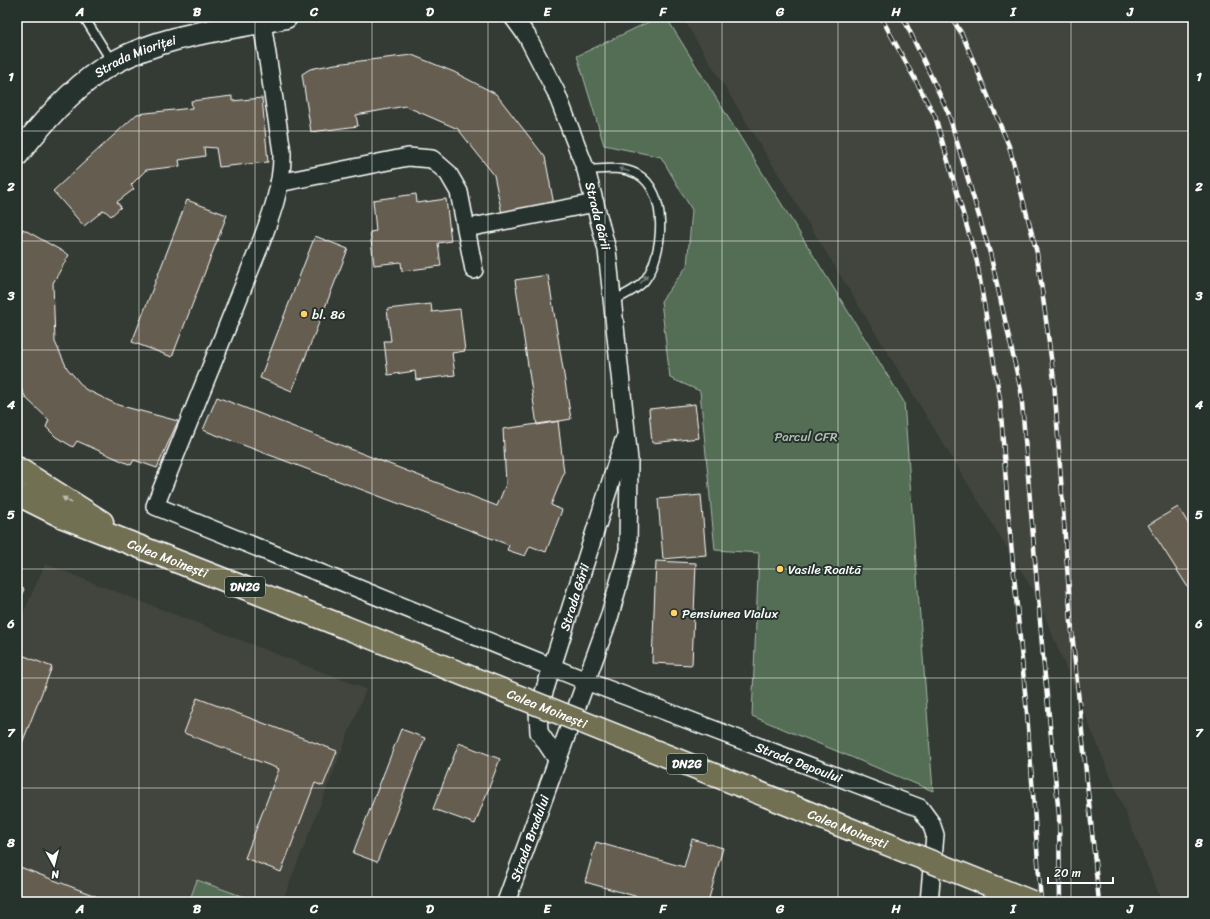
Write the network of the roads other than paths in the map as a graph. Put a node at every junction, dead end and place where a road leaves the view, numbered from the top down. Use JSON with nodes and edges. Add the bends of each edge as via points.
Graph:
{"nodes":[{"id":1,"x":84,"y":17,"type":"edge"},
{"id":2,"x":286,"y":17,"type":"edge"},
{"id":3,"x":513,"y":17,"type":"edge"},
{"id":4,"x":262,"y":22,"type":"junction"},
{"id":5,"x":113,"y":63,"type":"junction"},
{"id":6,"x":17,"y":155,"type":"edge"},
{"id":7,"x":586,"y":170,"type":"junction"},
{"id":8,"x":279,"y":183,"type":"junction"},
{"id":9,"x":594,"y":203,"type":"junction"},
{"id":10,"x":467,"y":228,"type":"junction"},
{"id":11,"x":474,"y":270,"type":"dead end"},
{"id":12,"x":612,"y":301,"type":"junction"},
{"id":13,"x":626,"y":432,"type":"junction"},
{"id":14,"x":17,"y":468,"type":"edge"},
{"id":15,"x":17,"y":494,"type":"edge"},
{"id":16,"x":17,"y":505,"type":"edge"},
{"id":17,"x":62,"y":516,"type":"junction"},
{"id":18,"x":148,"y":550,"type":"junction"},
{"id":19,"x":553,"y":667,"type":"junction"},
{"id":20,"x":586,"y":680,"type":"junction"},
{"id":21,"x":555,"y":766,"type":"junction"},
{"id":22,"x":506,"y":902,"type":"edge"},
{"id":23,"x":929,"y":902,"type":"edge"},
{"id":24,"x":1032,"y":902,"type":"edge"}],
"edges":[{"from":1,"to":5,"type":"lane"},
{"from":2,"to":4,"type":"main road","name":"Strada Mioriței"},
{"from":3,"to":7,"type":"street","name":"Strada Gării","via":[[527,36],[556,92]]},
{"from":4,"to":5,"type":"main road","name":"Strada Mioriței","via":[[195,34],[153,45]]},
{"from":4,"to":8,"type":"street","via":[[282,152],[283,171]]},
{"from":5,"to":6,"type":"main road","name":"Strada Mioriței","via":[[83,84],[42,125]]},
{"from":7,"to":9,"type":"street","name":"Strada Gării"},
{"from":12,"to":7,"type":"lane","one_way":true,"via":[[626,295],[645,280],[659,250],[660,220],[652,189],[638,175],[619,168]]},
{"from":8,"to":10,"type":"street","via":[[408,157],[432,159],[448,173],[458,192]]},
{"from":8,"to":19,"type":"street","name":"Strada Depoului","via":[[258,250],[155,506]]},
{"from":9,"to":10,"type":"street"},
{"from":9,"to":12,"type":"street","name":"Strada Gării","via":[[607,250]]},
{"from":10,"to":11,"type":"street"},
{"from":12,"to":13,"type":"street","name":"Strada Gării"},
{"from":13,"to":19,"type":"street","name":"Strada Gării"},
{"from":13,"to":20,"type":"street","name":"Strada Gării","via":[[629,460],[628,550],[609,618]]},
{"from":18,"to":14,"type":"main road","one_way":true},
{"from":15,"to":17,"type":"main road","name":"Calea Moinești","number":"DN2G"},
{"from":16,"to":17,"type":"main road","name":"Calea Moinești","number":"DN2G"},
{"from":17,"to":18,"type":"main road","name":"Calea Moinești","number":"DN2G"},
{"from":18,"to":24,"type":"main road","name":"Calea Moinești","number":"DN2G","bridge":true},
{"from":19,"to":20,"type":"street","name":"Strada Depoului"},
{"from":19,"to":21,"type":"street","name":"Strada Gării","via":[[538,711],[539,732]]},
{"from":20,"to":21,"type":"street","name":"Strada Gării"},
{"from":20,"to":23,"type":"street","name":"Strada Depoului","via":[[920,808],[931,823],[935,835]]},
{"from":21,"to":22,"type":"street","name":"Strada Bradului"}]}
